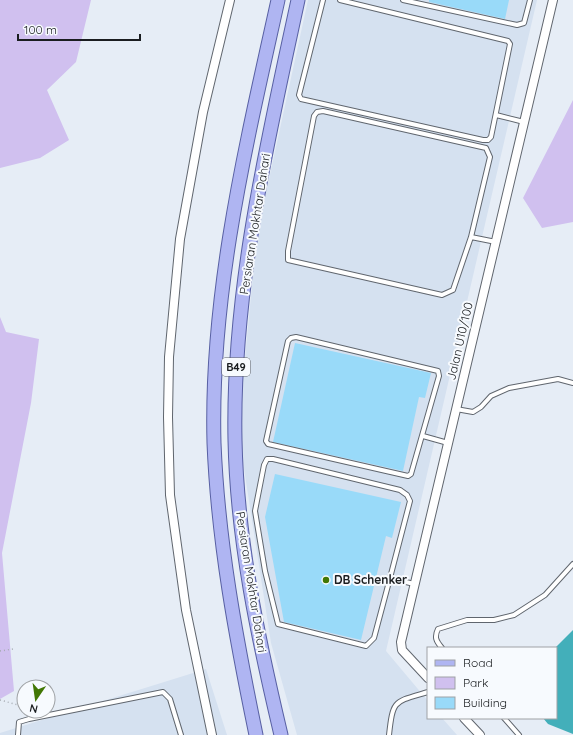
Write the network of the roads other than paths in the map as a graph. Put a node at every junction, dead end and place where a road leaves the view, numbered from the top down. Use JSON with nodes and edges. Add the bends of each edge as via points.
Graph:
{"nodes":[{"id":1,"x":230,"y":0,"type":"edge"},
{"id":2,"x":278,"y":0,"type":"edge"},
{"id":3,"x":298,"y":0,"type":"edge"},
{"id":4,"x":323,"y":0,"type":"edge"},
{"id":5,"x":340,"y":0,"type":"edge"},
{"id":6,"x":403,"y":0,"type":"edge"},
{"id":7,"x":530,"y":0,"type":"edge"},
{"id":8,"x":553,"y":0,"type":"edge"},
{"id":9,"x":496,"y":115,"type":"junction"},
{"id":10,"x":524,"y":122,"type":"junction"},
{"id":11,"x":470,"y":237,"type":"junction"},
{"id":12,"x":496,"y":242,"type":"junction"},
{"id":13,"x":573,"y":383,"type":"edge"},
{"id":14,"x":456,"y":408,"type":"junction"},
{"id":15,"x":423,"y":436,"type":"junction"},
{"id":16,"x":448,"y":443,"type":"junction"},
{"id":17,"x":573,"y":564,"type":"edge"},
{"id":18,"x":390,"y":578,"type":"junction"},
{"id":19,"x":414,"y":584,"type":"junction"},
{"id":20,"x":441,"y":647,"type":"edge"},
{"id":21,"x":427,"y":677,"type":"edge"},
{"id":22,"x":427,"y":692,"type":"edge"},
{"id":23,"x":465,"y":719,"type":"edge"},
{"id":24,"x":505,"y":719,"type":"edge"},
{"id":25,"x":18,"y":735,"type":"edge"},
{"id":26,"x":181,"y":735,"type":"edge"},
{"id":27,"x":212,"y":735,"type":"edge"},
{"id":28,"x":256,"y":735,"type":"edge"},
{"id":29,"x":281,"y":735,"type":"edge"},
{"id":30,"x":389,"y":735,"type":"edge"},
{"id":31,"x":480,"y":735,"type":"edge"},
{"id":32,"x":518,"y":735,"type":"edge"}],
"edges":[{"from":1,"to":27,"type":"street","via":[[203,112],[180,239],[170,357],[168,417],[170,495],[186,610]]},
{"from":2,"to":28,"type":"main road","name":"Persiaran Mokhtar Dahari","number":"B49","via":[[239,180],[225,263],[216,363],[214,442],[222,545],[237,642]]},
{"from":3,"to":29,"type":"main road","name":"Persiaran Mokhtar Dahari","number":"B49","via":[[276,101],[246,266],[236,374],[235,440],[242,538],[258,635]]},
{"from":4,"to":9,"type":"lane","via":[[299,95],[301,99],[483,140],[491,137]]},
{"from":5,"to":9,"type":"lane","via":[[508,41],[510,44]]},
{"from":6,"to":7,"type":"lane","via":[[518,26],[524,23]]},
{"from":8,"to":10,"type":"street","name":"Jalan U10/100"},
{"from":9,"to":10,"type":"lane"},
{"from":10,"to":12,"type":"street","name":"Jalan U10/100"},
{"from":11,"to":11,"type":"lane","via":[[490,158],[486,148],[323,111],[317,112],[314,116],[288,260],[442,295],[453,290]]},
{"from":11,"to":12,"type":"lane"},
{"from":12,"to":14,"type":"street","name":"Jalan U10/100"},
{"from":13,"to":14,"type":"lane","via":[[558,380],[509,388],[491,396],[473,412]]},
{"from":14,"to":16,"type":"street","name":"Jalan U10/100"},
{"from":15,"to":15,"type":"lane","via":[[411,474],[406,477],[268,444],[266,441],[290,338],[438,371],[439,376]]},
{"from":15,"to":16,"type":"lane"},
{"from":16,"to":19,"type":"street","name":"Jalan U10/100"},
{"from":17,"to":20,"type":"lane","via":[[545,595],[514,615],[494,620],[467,620],[438,629],[437,642]]},
{"from":18,"to":18,"type":"lane","via":[[374,638],[366,646],[278,624],[265,571],[255,511],[267,459],[400,490],[407,494],[410,500]]},
{"from":18,"to":19,"type":"lane"},
{"from":19,"to":21,"type":"street","name":"Jalan U10/100","via":[[401,642],[402,650]]},
{"from":22,"to":30,"type":"lane","via":[[399,701],[392,710]]},
{"from":23,"to":31,"type":"street"},
{"from":24,"to":32,"type":"lane"},
{"from":25,"to":26,"type":"lane","via":[[19,722],[29,719],[163,692],[170,699]]}]}
